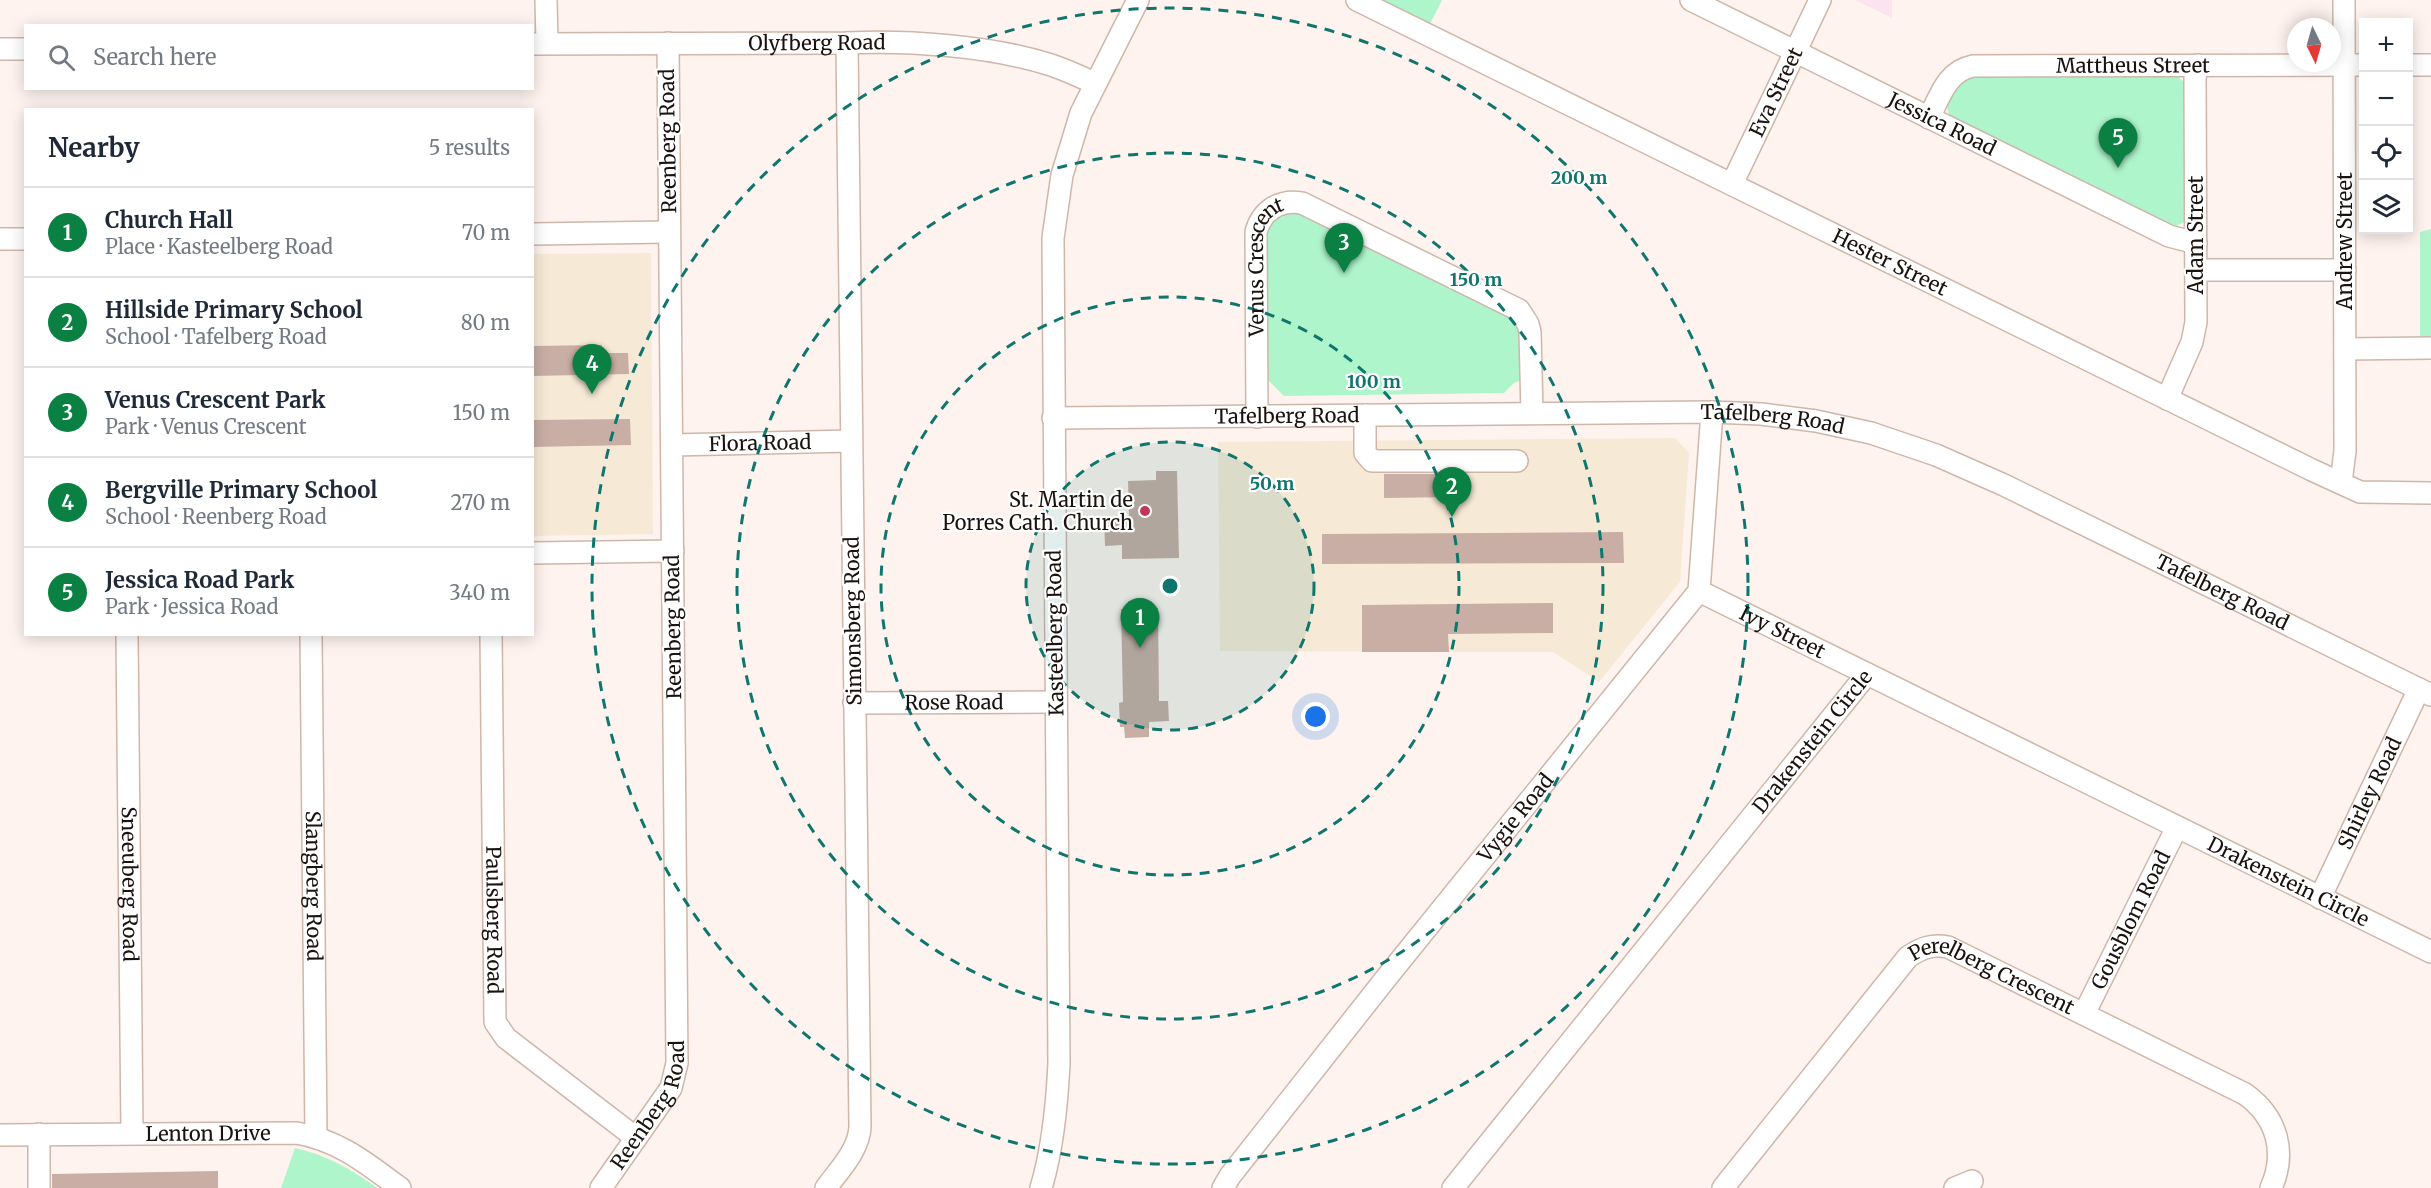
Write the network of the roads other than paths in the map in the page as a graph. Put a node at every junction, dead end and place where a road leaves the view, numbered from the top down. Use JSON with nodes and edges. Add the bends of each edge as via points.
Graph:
{"nodes":[{"id":1,"x":546,"y":0,"type":"edge"},
{"id":2,"x":1138,"y":0,"type":"edge"},
{"id":3,"x":1357,"y":0,"type":"edge"},
{"id":4,"x":1691,"y":0,"type":"edge"},
{"id":5,"x":1820,"y":0,"type":"edge"},
{"id":6,"x":2344,"y":0,"type":"edge"},
{"id":7,"x":540,"y":43,"type":"edge"},
{"id":8,"x":668,"y":43,"type":"junction"},
{"id":9,"x":847,"y":43,"type":"junction"},
{"id":10,"x":0,"y":49,"type":"edge"},
{"id":11,"x":24,"y":49,"type":"edge"},
{"id":12,"x":1796,"y":52,"type":"junction"},
{"id":13,"x":2354,"y":65,"type":"edge"},
{"id":14,"x":2413,"y":65,"type":"edge"},
{"id":15,"x":2431,"y":65,"type":"edge"},
{"id":16,"x":2198,"y":66,"type":"junction"},
{"id":17,"x":1094,"y":83,"type":"junction"},
{"id":18,"x":1929,"y":118,"type":"junction"},
{"id":19,"x":1732,"y":184,"type":"junction"},
{"id":20,"x":669,"y":232,"type":"junction"},
{"id":21,"x":534,"y":234,"type":"edge"},
{"id":22,"x":0,"y":239,"type":"edge"},
{"id":23,"x":24,"y":239,"type":"edge"},
{"id":24,"x":2196,"y":243,"type":"junction"},
{"id":25,"x":2197,"y":270,"type":"junction"},
{"id":26,"x":2345,"y":270,"type":"junction"},
{"id":27,"x":2431,"y":348,"type":"edge"},
{"id":28,"x":2345,"y":349,"type":"junction"},
{"id":29,"x":2167,"y":399,"type":"junction"},
{"id":30,"x":1712,"y":412,"type":"junction"},
{"id":31,"x":1532,"y":413,"type":"junction"},
{"id":32,"x":1365,"y":415,"type":"junction"},
{"id":33,"x":1257,"y":417,"type":"junction"},
{"id":34,"x":1053,"y":418,"type":"junction"},
{"id":35,"x":851,"y":441,"type":"junction"},
{"id":36,"x":672,"y":445,"type":"junction"},
{"id":37,"x":1517,"y":461,"type":"dead end"},
{"id":38,"x":2341,"y":483,"type":"junction"},
{"id":39,"x":2431,"y":493,"type":"edge"},
{"id":40,"x":673,"y":551,"type":"junction"},
{"id":41,"x":534,"y":553,"type":"edge"},
{"id":42,"x":1699,"y":591,"type":"junction"},
{"id":43,"x":127,"y":636,"type":"edge"},
{"id":44,"x":311,"y":636,"type":"edge"},
{"id":45,"x":491,"y":636,"type":"edge"},
{"id":46,"x":1867,"y":674,"type":"junction"},
{"id":47,"x":2425,"y":692,"type":"edge"},
{"id":48,"x":1056,"y":702,"type":"junction"},
{"id":49,"x":854,"y":703,"type":"junction"},
{"id":50,"x":2177,"y":827,"type":"junction"},
{"id":51,"x":2320,"y":898,"type":"junction"},
{"id":52,"x":2431,"y":952,"type":"edge"},
{"id":53,"x":2084,"y":1014,"type":"junction"},
{"id":54,"x":132,"y":1133,"type":"junction"},
{"id":55,"x":39,"y":1134,"type":"junction"},
{"id":56,"x":0,"y":1135,"type":"edge"},
{"id":57,"x":316,"y":1136,"type":"junction"},
{"id":58,"x":636,"y":1138,"type":"junction"},
{"id":59,"x":39,"y":1188,"type":"edge"},
{"id":60,"x":400,"y":1188,"type":"edge"},
{"id":61,"x":602,"y":1188,"type":"edge"},
{"id":62,"x":826,"y":1188,"type":"edge"},
{"id":63,"x":1041,"y":1188,"type":"edge"},
{"id":64,"x":1223,"y":1188,"type":"edge"},
{"id":65,"x":1453,"y":1188,"type":"edge"},
{"id":66,"x":1723,"y":1188,"type":"edge"},
{"id":67,"x":2271,"y":1188,"type":"edge"}],
"edges":[{"from":1,"to":7,"type":"street"},
{"from":2,"to":17,"type":"street","name":"Kasteelberg Road"},
{"from":3,"to":19,"type":"street","name":"Hester Street"},
{"from":4,"to":12,"type":"street","name":"Jessica Road"},
{"from":5,"to":12,"type":"street","name":"Eva Street"},
{"from":6,"to":13,"type":"street","name":"Andrew Street"},
{"from":7,"to":8,"type":"street","name":"Olyfberg Road"},
{"from":8,"to":9,"type":"street","name":"Olyfberg Road"},
{"from":8,"to":20,"type":"street","name":"Reenberg Road"},
{"from":9,"to":17,"type":"street","name":"Olyfberg Road","via":[[886,41],[996,53],[1047,64]]},
{"from":9,"to":35,"type":"street","name":"Simonsberg Road"},
{"from":10,"to":11,"type":"street"},
{"from":12,"to":18,"type":"street","name":"Jessica Road"},
{"from":12,"to":19,"type":"street","name":"Eva Street"},
{"from":13,"to":16,"type":"street","name":"Mattheus Street"},
{"from":13,"to":26,"type":"street","name":"Andrew Street"},
{"from":14,"to":15,"type":"street"},
{"from":16,"to":18,"type":"street","name":"Mattheus Street","via":[[1962,68],[1942,91]]},
{"from":16,"to":24,"type":"street","name":"Adam Street"},
{"from":17,"to":34,"type":"street","name":"Kasteelberg Road","via":[[1070,145],[1056,207]]},
{"from":18,"to":24,"type":"street","name":"Jessica Road","via":[[2169,236]]},
{"from":19,"to":29,"type":"street","name":"Hester Street"},
{"from":20,"to":21,"type":"street"},
{"from":20,"to":36,"type":"street","name":"Reenberg Road"},
{"from":22,"to":23,"type":"street"},
{"from":24,"to":25,"type":"street","name":"Adam Street"},
{"from":25,"to":26,"type":"street"},
{"from":25,"to":29,"type":"street","name":"Adam Street","via":[[2195,332]]},
{"from":26,"to":28,"type":"street","name":"Andrew Street"},
{"from":27,"to":28,"type":"street"},
{"from":28,"to":38,"type":"street","name":"Andrew Street","via":[[2345,462]]},
{"from":29,"to":38,"type":"street","name":"Hester Street"},
{"from":30,"to":31,"type":"street","name":"Tafelberg Road"},
{"from":30,"to":42,"type":"street"},
{"from":30,"to":47,"type":"street","name":"Tafelberg Road","via":[[1816,421],[1870,433],[1936,455]]},
{"from":31,"to":32,"type":"street","name":"Tafelberg Road"},
{"from":31,"to":33,"type":"street","name":"Venus Crescent","via":[[1530,332],[1520,310],[1302,203],[1286,202],[1270,209],[1256,232]]},
{"from":32,"to":33,"type":"street","name":"Tafelberg Road"},
{"from":32,"to":37,"type":"street","via":[[1365,453],[1372,461]]},
{"from":33,"to":34,"type":"street","name":"Tafelberg Road"},
{"from":34,"to":48,"type":"street","name":"Kasteelberg Road"},
{"from":35,"to":36,"type":"street","name":"Flora Road"},
{"from":35,"to":49,"type":"street","name":"Simonsberg Road"},
{"from":36,"to":40,"type":"street","name":"Reenberg Road"},
{"from":38,"to":39,"type":"street","name":"Hester Street","via":[[2360,492]]},
{"from":40,"to":41,"type":"street"},
{"from":40,"to":58,"type":"street","name":"Reenberg Road","via":[[677,1063],[671,1088]]},
{"from":42,"to":46,"type":"street","name":"Ivy Street"},
{"from":42,"to":64,"type":"street","name":"Vygie Road","via":[[1380,986]]},
{"from":43,"to":54,"type":"street","name":"Sneeuberg Road"},
{"from":44,"to":57,"type":"street","name":"Slangberg Road"},
{"from":45,"to":58,"type":"street","name":"Paulsberg Road","via":[[495,1022],[506,1038]]},
{"from":46,"to":50,"type":"street","name":"Drakenstein Circle"},
{"from":46,"to":65,"type":"street","name":"Drakenstein Circle"},
{"from":47,"to":51,"type":"street","name":"Shirley Road"},
{"from":48,"to":49,"type":"street","name":"Rose Road"},
{"from":48,"to":63,"type":"street","name":"Kasteelberg Road","via":[[1059,1063],[1056,1107]]},
{"from":49,"to":62,"type":"street","name":"Simonsberg Road","via":[[860,1133],[854,1150]]},
{"from":50,"to":51,"type":"street","name":"Drakenstein Circle"},
{"from":50,"to":53,"type":"street","name":"Gousblom Road"},
{"from":51,"to":52,"type":"street","name":"Drakenstein Circle"},
{"from":53,"to":66,"type":"street","name":"Perelberg Crescent","via":[[1948,947],[1933,946],[1916,952],[1908,957]]},
{"from":53,"to":67,"type":"street","name":"Perelberg Crescent","via":[[2256,1102],[2272,1123],[2278,1142],[2279,1163]]},
{"from":54,"to":55,"type":"street","name":"Lenton Drive"},
{"from":54,"to":57,"type":"street","name":"Lenton Drive","via":[[277,1132]]},
{"from":55,"to":56,"type":"street","name":"Lenton Drive"},
{"from":55,"to":59,"type":"street"},
{"from":57,"to":60,"type":"street","name":"Lenton Drive","via":[[350,1152]]},
{"from":58,"to":61,"type":"street","name":"Reenberg Road"}]}
